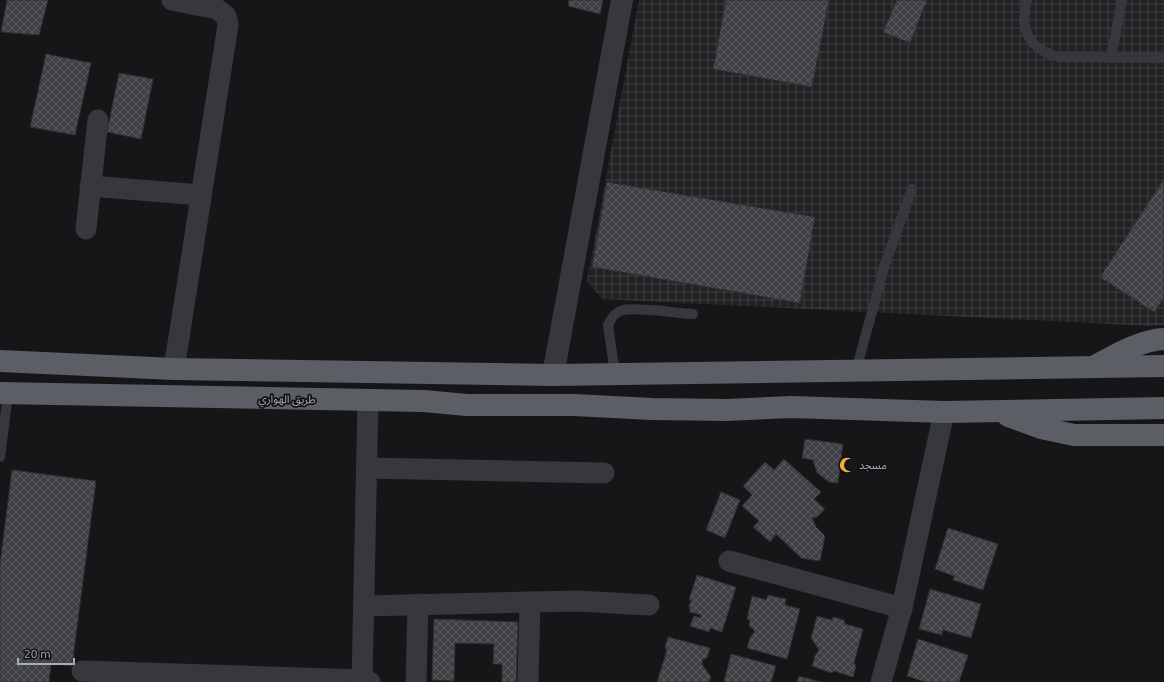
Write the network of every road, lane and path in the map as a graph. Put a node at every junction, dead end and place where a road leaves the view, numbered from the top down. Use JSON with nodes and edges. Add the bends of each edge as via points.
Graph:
{"nodes":[{"id":1,"x":172,"y":0,"type":"edge"},
{"id":2,"x":622,"y":0,"type":"edge"},
{"id":3,"x":1027,"y":0,"type":"edge"},
{"id":4,"x":1122,"y":0,"type":"edge"},
{"id":5,"x":1111,"y":58,"type":"junction"},
{"id":6,"x":1164,"y":58,"type":"edge"},
{"id":7,"x":98,"y":120,"type":"dead end"},
{"id":8,"x":90,"y":186,"type":"junction"},
{"id":9,"x":912,"y":189,"type":"dead end"},
{"id":10,"x":201,"y":195,"type":"junction"},
{"id":11,"x":86,"y":229,"type":"dead end"},
{"id":12,"x":693,"y":314,"type":"dead end"},
{"id":13,"x":1164,"y":339,"type":"edge"},
{"id":14,"x":0,"y":360,"type":"edge"},
{"id":15,"x":1164,"y":366,"type":"edge"},
{"id":16,"x":1092,"y":367,"type":"junction"},
{"id":17,"x":174,"y":369,"type":"junction"},
{"id":18,"x":856,"y":371,"type":"junction"},
{"id":19,"x":615,"y":374,"type":"junction"},
{"id":20,"x":553,"y":375,"type":"junction"},
{"id":21,"x":4,"y":394,"type":"edge"},
{"id":22,"x":368,"y":401,"type":"junction"},
{"id":23,"x":1164,"y":408,"type":"edge"},
{"id":24,"x":944,"y":412,"type":"junction"},
{"id":25,"x":994,"y":412,"type":"junction"},
{"id":26,"x":1164,"y":435,"type":"edge"},
{"id":27,"x":0,"y":457,"type":"edge"},
{"id":28,"x":367,"y":468,"type":"junction"},
{"id":29,"x":604,"y":473,"type":"dead end"},
{"id":30,"x":729,"y":561,"type":"dead end"},
{"id":31,"x":530,"y":602,"type":"junction"},
{"id":32,"x":418,"y":604,"type":"junction"},
{"id":33,"x":649,"y":605,"type":"dead end"},
{"id":34,"x":364,"y":606,"type":"junction"},
{"id":35,"x":902,"y":608,"type":"junction"},
{"id":36,"x":82,"y":671,"type":"dead end"},
{"id":37,"x":113,"y":677,"type":"edge"},
{"id":38,"x":365,"y":681,"type":"edge"},
{"id":39,"x":416,"y":682,"type":"edge"},
{"id":40,"x":528,"y":682,"type":"edge"},
{"id":41,"x":881,"y":682,"type":"edge"}],
"edges":[{"from":1,"to":10,"type":"street","via":[[217,9],[226,16],[228,25]]},
{"from":2,"to":20,"type":"street"},
{"from":3,"to":5,"type":"lane","via":[[1024,21],[1027,34],[1035,46],[1046,54],[1059,57]]},
{"from":4,"to":5,"type":"lane"},
{"from":5,"to":6,"type":"lane"},
{"from":7,"to":8,"type":"street"},
{"from":8,"to":10,"type":"street"},
{"from":8,"to":11,"type":"street"},
{"from":9,"to":18,"type":"lane","via":[[884,267]]},
{"from":10,"to":17,"type":"street"},
{"from":12,"to":19,"type":"lane","via":[[631,310],[617,313],[608,324]]},
{"from":13,"to":16,"type":"highway","via":[[1155,339]]},
{"from":14,"to":17,"type":"highway"},
{"from":15,"to":16,"type":"highway"},
{"from":16,"to":18,"type":"highway"},
{"from":17,"to":20,"type":"highway"},
{"from":18,"to":19,"type":"highway"},
{"from":19,"to":20,"type":"highway"},
{"from":21,"to":22,"type":"highway","name":"طريق الهواري"},
{"from":21,"to":27,"type":"lane"},
{"from":22,"to":24,"type":"highway","name":"طريق الهواري","via":[[652,409],[727,410],[791,407]]},
{"from":22,"to":28,"type":"street"},
{"from":23,"to":25,"type":"highway","name":"طريق الهواري"},
{"from":24,"to":25,"type":"highway","name":"طريق الهواري"},
{"from":24,"to":35,"type":"street"},
{"from":25,"to":26,"type":"highway","via":[[1041,428],[1074,435]]},
{"from":28,"to":29,"type":"street"},
{"from":28,"to":34,"type":"street"},
{"from":30,"to":35,"type":"street"},
{"from":31,"to":32,"type":"street"},
{"from":31,"to":33,"type":"street","via":[[596,601]]},
{"from":31,"to":40,"type":"street"},
{"from":32,"to":34,"type":"street"},
{"from":32,"to":39,"type":"street"},
{"from":34,"to":38,"type":"street"},
{"from":35,"to":41,"type":"street"},
{"from":36,"to":37,"type":"street"},
{"from":37,"to":38,"type":"street"}]}
